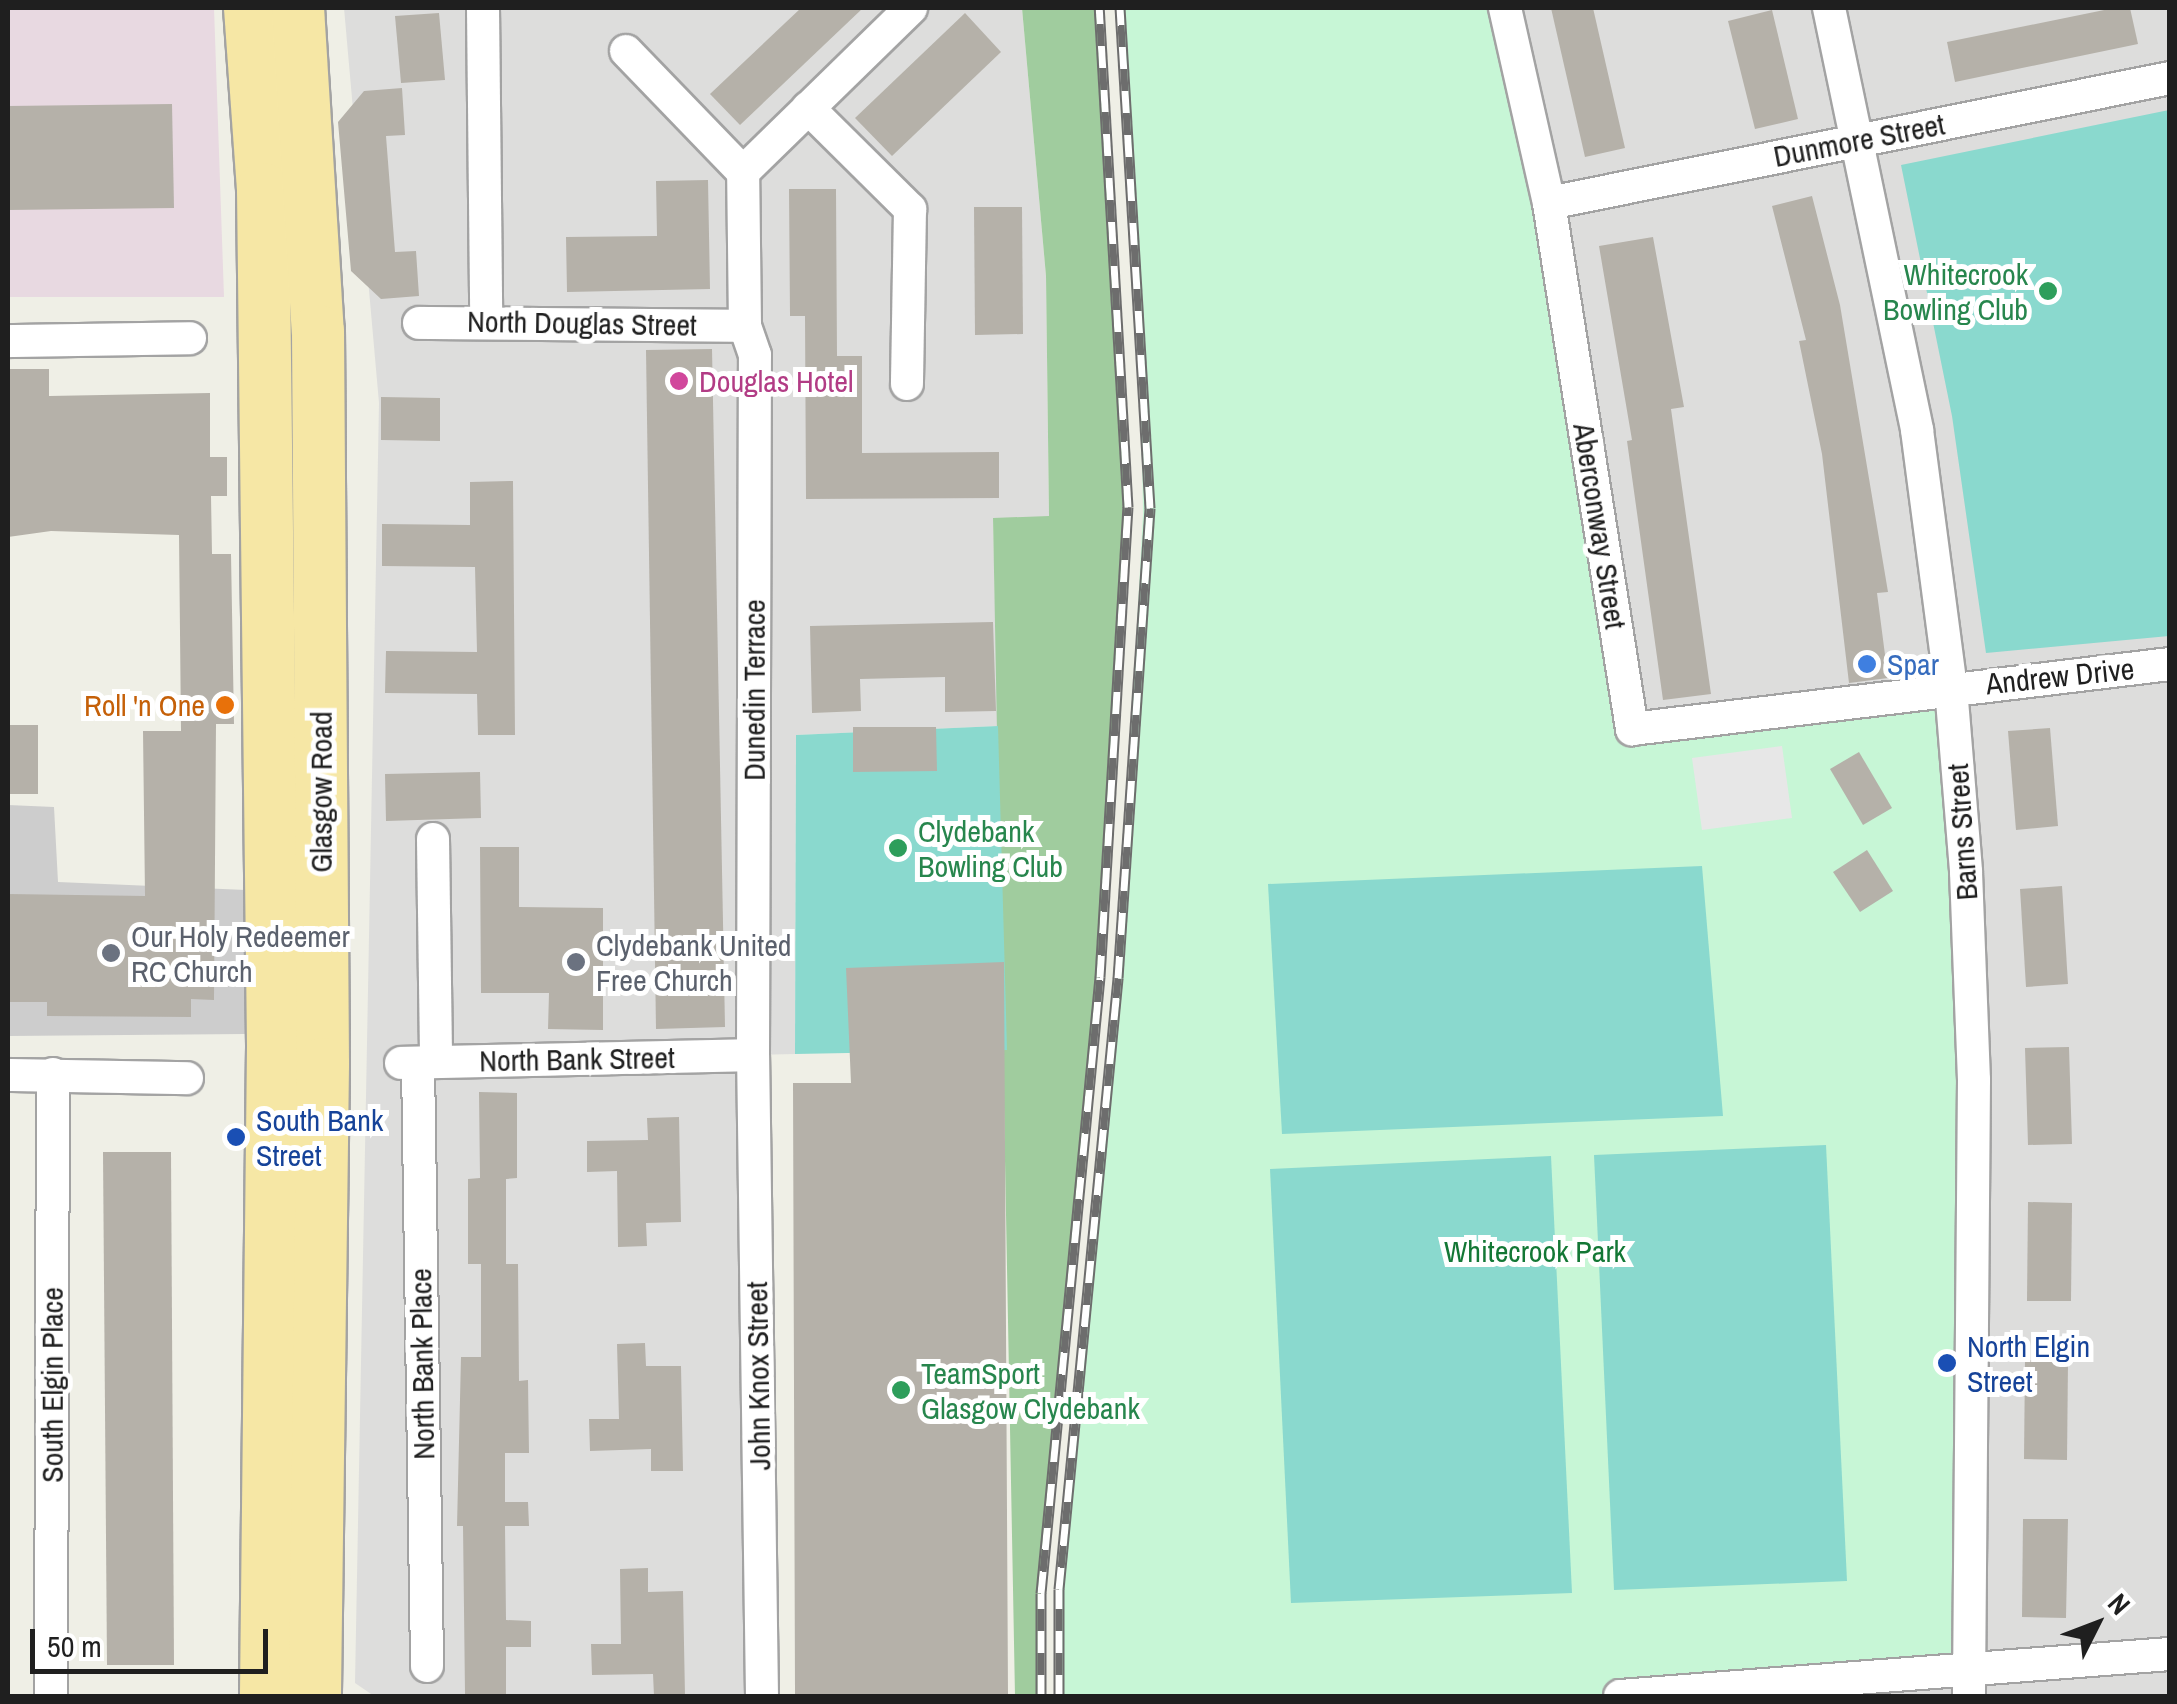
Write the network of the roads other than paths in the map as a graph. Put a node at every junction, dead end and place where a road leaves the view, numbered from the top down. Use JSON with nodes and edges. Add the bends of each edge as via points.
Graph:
{"nodes":[{"id":1,"x":250,"y":8,"type":"edge"},
{"id":2,"x":298,"y":8,"type":"edge"},
{"id":3,"x":483,"y":8,"type":"edge"},
{"id":4,"x":911,"y":8,"type":"edge"},
{"id":5,"x":1504,"y":8,"type":"edge"},
{"id":6,"x":1829,"y":8,"type":"edge"},
{"id":7,"x":626,"y":51,"type":"dead end"},
{"id":8,"x":2170,"y":78,"type":"edge"},
{"id":9,"x":808,"y":108,"type":"junction"},
{"id":10,"x":1860,"y":140,"type":"junction"},
{"id":11,"x":743,"y":172,"type":"junction"},
{"id":12,"x":1549,"y":203,"type":"junction"},
{"id":13,"x":486,"y":320,"type":"junction"},
{"id":14,"x":418,"y":323,"type":"dead end"},
{"id":15,"x":745,"y":326,"type":"junction"},
{"id":16,"x":190,"y":338,"type":"dead end"},
{"id":17,"x":8,"y":341,"type":"edge"},
{"id":18,"x":907,"y":384,"type":"dead end"},
{"id":19,"x":2170,"y":664,"type":"edge"},
{"id":20,"x":1951,"y":688,"type":"junction"},
{"id":21,"x":433,"y":839,"type":"dead end"},
{"id":22,"x":754,"y":1054,"type":"junction"},
{"id":23,"x":418,"y":1063,"type":"junction"},
{"id":24,"x":53,"y":1074,"type":"junction"},
{"id":25,"x":8,"y":1075,"type":"edge"},
{"id":26,"x":188,"y":1078,"type":"dead end"},
{"id":27,"x":2170,"y":1654,"type":"edge"},
{"id":28,"x":427,"y":1666,"type":"dead end"},
{"id":29,"x":1970,"y":1682,"type":"edge"},
{"id":30,"x":51,"y":1696,"type":"edge"},
{"id":31,"x":266,"y":1696,"type":"edge"},
{"id":32,"x":316,"y":1696,"type":"edge"},
{"id":33,"x":762,"y":1696,"type":"edge"},
{"id":34,"x":1624,"y":1696,"type":"edge"}],
"edges":[{"from":1,"to":31,"type":"main road","name":"Glasgow Road","via":[[264,189],[273,1046]]},
{"from":2,"to":32,"type":"main road","name":"Glasgow Road","via":[[318,331],[323,1064]]},
{"from":3,"to":13,"type":"street"},
{"from":4,"to":9,"type":"street"},
{"from":5,"to":12,"type":"street","name":"Aberconway Street"},
{"from":6,"to":10,"type":"street","name":"Barns Street"},
{"from":7,"to":11,"type":"street"},
{"from":8,"to":10,"type":"street","name":"Dunmore Street"},
{"from":9,"to":11,"type":"street"},
{"from":9,"to":18,"type":"street","via":[[910,209]]},
{"from":10,"to":12,"type":"street","name":"Dunmore Street"},
{"from":10,"to":20,"type":"street","name":"Barns Street","via":[[1916,430]]},
{"from":11,"to":15,"type":"street","name":"Dunedin Terrace"},
{"from":12,"to":20,"type":"street","name":"Aberconway Street","via":[[1632,729]]},
{"from":13,"to":14,"type":"street","name":"North Douglas Street"},
{"from":13,"to":15,"type":"street","name":"North Douglas Street"},
{"from":15,"to":22,"type":"street","name":"Dunedin Terrace","via":[[755,355]]},
{"from":16,"to":17,"type":"street"},
{"from":19,"to":20,"type":"street","name":"Andrew Drive"},
{"from":20,"to":29,"type":"street","name":"Barns Street","via":[[1974,1080]]},
{"from":21,"to":23,"type":"street","name":"North Bank Place"},
{"from":22,"to":23,"type":"street","name":"North Bank Street"},
{"from":22,"to":33,"type":"street","name":"John Knox Street"},
{"from":23,"to":28,"type":"street","name":"North Bank Place"},
{"from":24,"to":25,"type":"street"},
{"from":24,"to":26,"type":"street"},
{"from":24,"to":30,"type":"street","name":"South Elgin Place"},
{"from":27,"to":29,"type":"street"},
{"from":29,"to":34,"type":"street"}]}
